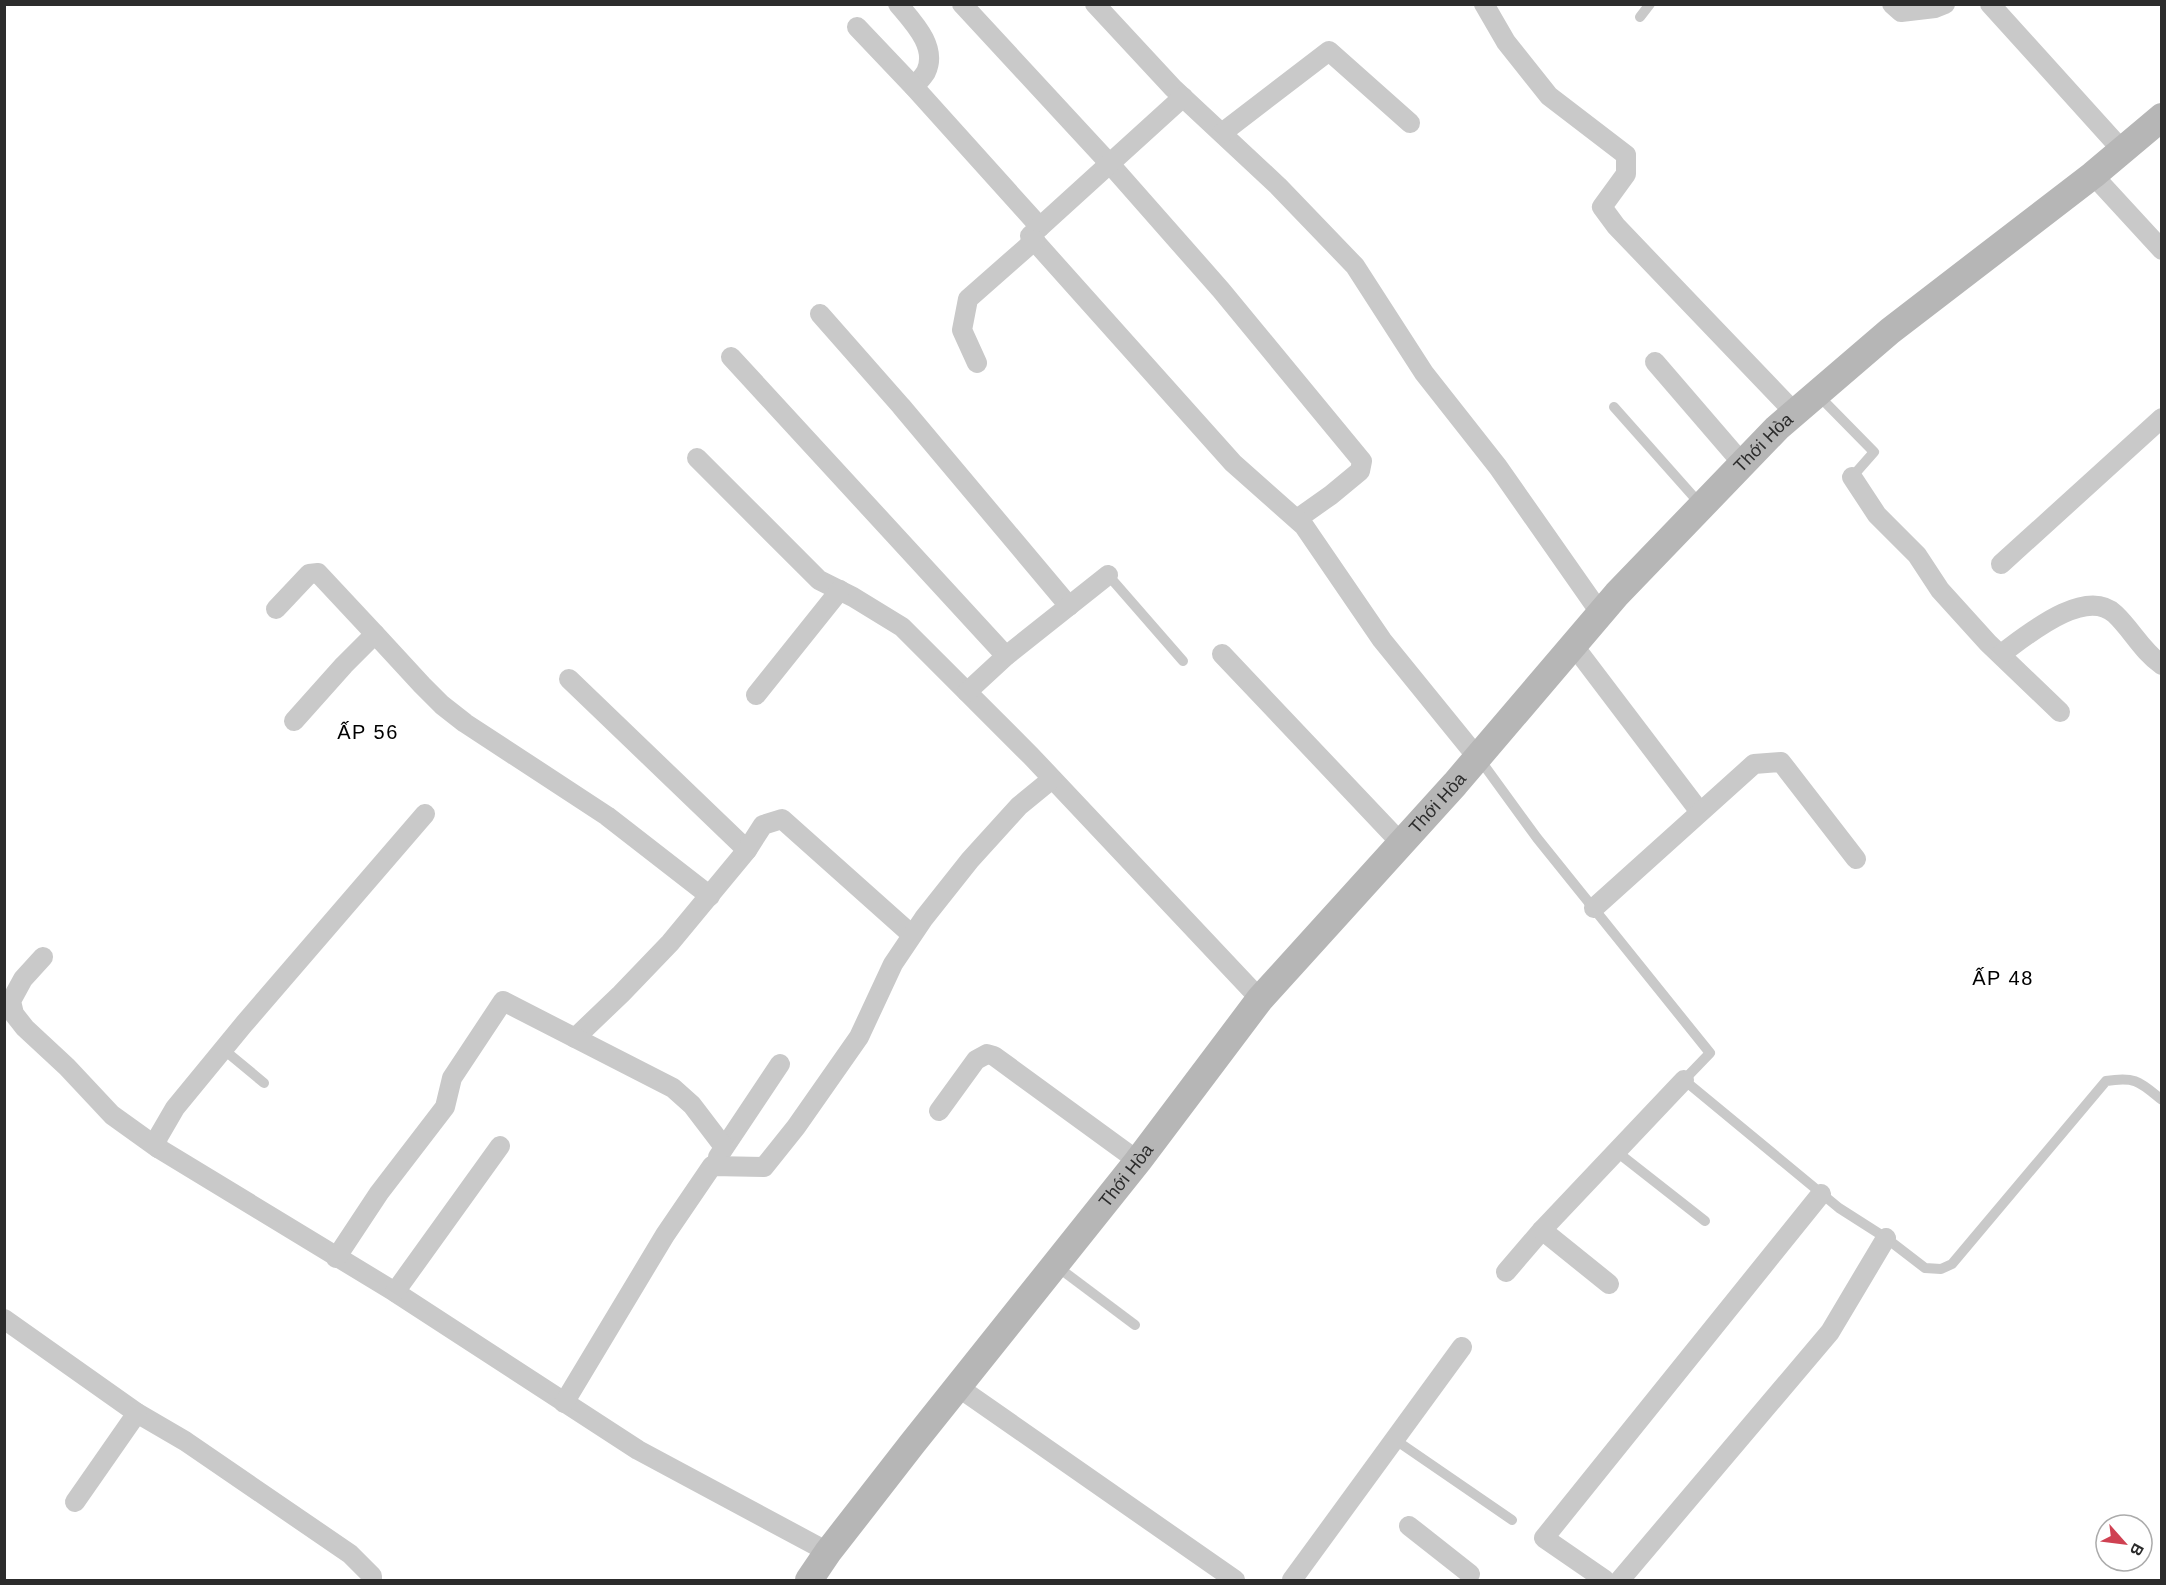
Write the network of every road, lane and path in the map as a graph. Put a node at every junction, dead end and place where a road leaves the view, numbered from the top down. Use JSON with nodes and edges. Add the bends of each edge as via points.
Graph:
{"nodes":[{"id":1,"x":898,"y":4,"type":"edge"},
{"id":2,"x":962,"y":4,"type":"edge"},
{"id":3,"x":1095,"y":4,"type":"edge"},
{"id":4,"x":1484,"y":4,"type":"edge"},
{"id":5,"x":1650,"y":4,"type":"edge"},
{"id":6,"x":1892,"y":4,"type":"edge"},
{"id":7,"x":1945,"y":4,"type":"edge"},
{"id":8,"x":1990,"y":4,"type":"edge"},
{"id":9,"x":1640,"y":17,"type":"dead end"},
{"id":10,"x":857,"y":27,"type":"dead end"},
{"id":11,"x":914,"y":87,"type":"junction"},
{"id":12,"x":1183,"y":97,"type":"junction"},
{"id":13,"x":2162,"y":117,"type":"edge"},
{"id":14,"x":1410,"y":123,"type":"dead end"},
{"id":15,"x":1222,"y":134,"type":"junction"},
{"id":16,"x":2122,"y":150,"type":"junction"},
{"id":17,"x":1110,"y":164,"type":"junction"},
{"id":18,"x":2093,"y":175,"type":"junction"},
{"id":19,"x":1037,"y":234,"type":"junction"},
{"id":20,"x":2162,"y":250,"type":"edge"},
{"id":21,"x":820,"y":314,"type":"dead end"},
{"id":22,"x":731,"y":357,"type":"dead end"},
{"id":23,"x":1655,"y":362,"type":"dead end"},
{"id":24,"x":977,"y":363,"type":"dead end"},
{"id":25,"x":1817,"y":394,"type":"junction"},
{"id":26,"x":1614,"y":407,"type":"dead end"},
{"id":27,"x":1795,"y":413,"type":"junction"},
{"id":28,"x":2162,"y":418,"type":"edge"},
{"id":29,"x":697,"y":458,"type":"dead end"},
{"id":30,"x":1743,"y":463,"type":"junction"},
{"id":31,"x":1852,"y":477,"type":"joint"},
{"id":32,"x":1701,"y":505,"type":"junction"},
{"id":33,"x":1297,"y":519,"type":"junction"},
{"id":34,"x":2001,"y":564,"type":"dead end"},
{"id":35,"x":1108,"y":575,"type":"joint"},
{"id":36,"x":840,"y":590,"type":"junction"},
{"id":37,"x":1069,"y":606,"type":"junction"},
{"id":38,"x":276,"y":609,"type":"dead end"},
{"id":39,"x":1601,"y":614,"type":"junction"},
{"id":40,"x":375,"y":634,"type":"junction"},
{"id":41,"x":1574,"y":646,"type":"junction"},
{"id":42,"x":1222,"y":654,"type":"dead end"},
{"id":43,"x":2001,"y":654,"type":"junction"},
{"id":44,"x":1006,"y":656,"type":"junction"},
{"id":45,"x":1183,"y":661,"type":"dead end"},
{"id":46,"x":2162,"y":665,"type":"edge"},
{"id":47,"x":569,"y":679,"type":"dead end"},
{"id":48,"x":967,"y":692,"type":"junction"},
{"id":49,"x":756,"y":695,"type":"dead end"},
{"id":50,"x":2060,"y":712,"type":"dead end"},
{"id":51,"x":294,"y":720,"type":"dead end"},
{"id":52,"x":1478,"y":757,"type":"junction"},
{"id":53,"x":1052,"y":779,"type":"junction"},
{"id":54,"x":1700,"y":812,"type":"junction"},
{"id":55,"x":425,"y":814,"type":"dead end"},
{"id":56,"x":1401,"y":843,"type":"junction"},
{"id":57,"x":747,"y":850,"type":"junction"},
{"id":58,"x":1856,"y":859,"type":"dead end"},
{"id":59,"x":710,"y":896,"type":"junction"},
{"id":60,"x":1594,"y":908,"type":"junction"},
{"id":61,"x":912,"y":935,"type":"junction"},
{"id":62,"x":43,"y":957,"type":"dead end"},
{"id":63,"x":1260,"y":999,"type":"junction"},
{"id":64,"x":575,"y":1038,"type":"junction"},
{"id":65,"x":223,"y":1049,"type":"junction"},
{"id":66,"x":780,"y":1064,"type":"dead end"},
{"id":67,"x":1684,"y":1080,"type":"junction"},
{"id":68,"x":264,"y":1083,"type":"dead end"},
{"id":69,"x":2162,"y":1101,"type":"edge"},
{"id":70,"x":939,"y":1111,"type":"dead end"},
{"id":71,"x":500,"y":1146,"type":"dead end"},
{"id":72,"x":724,"y":1147,"type":"junction"},
{"id":73,"x":158,"y":1148,"type":"junction"},
{"id":74,"x":1617,"y":1152,"type":"junction"},
{"id":75,"x":1138,"y":1161,"type":"junction"},
{"id":76,"x":712,"y":1166,"type":"junction"},
{"id":77,"x":1821,"y":1194,"type":"junction"},
{"id":78,"x":1706,"y":1221,"type":"dead end"},
{"id":79,"x":1542,"y":1230,"type":"junction"},
{"id":80,"x":1886,"y":1238,"type":"junction"},
{"id":81,"x":336,"y":1258,"type":"junction"},
{"id":82,"x":1055,"y":1265,"type":"junction"},
{"id":83,"x":1506,"y":1272,"type":"dead end"},
{"id":84,"x":1609,"y":1284,"type":"dead end"},
{"id":85,"x":395,"y":1292,"type":"junction"},
{"id":86,"x":4,"y":1319,"type":"edge"},
{"id":87,"x":1135,"y":1325,"type":"dead end"},
{"id":88,"x":1462,"y":1347,"type":"dead end"},
{"id":89,"x":958,"y":1387,"type":"junction"},
{"id":90,"x":564,"y":1403,"type":"junction"},
{"id":91,"x":137,"y":1413,"type":"junction"},
{"id":92,"x":1394,"y":1439,"type":"junction"},
{"id":93,"x":75,"y":1502,"type":"dead end"},
{"id":94,"x":1512,"y":1520,"type":"dead end"},
{"id":95,"x":1409,"y":1526,"type":"dead end"},
{"id":96,"x":828,"y":1552,"type":"junction"},
{"id":97,"x":1471,"y":1578,"type":"edge"},
{"id":98,"x":372,"y":1581,"type":"edge"},
{"id":99,"x":809,"y":1581,"type":"edge"},
{"id":100,"x":1235,"y":1581,"type":"edge"},
{"id":101,"x":1292,"y":1581,"type":"edge"},
{"id":102,"x":1605,"y":1581,"type":"edge"},
{"id":103,"x":1620,"y":1581,"type":"edge"}],
"edges":[{"from":1,"to":11,"type":"street","via":[[926,42],[930,57],[926,71]]},
{"from":2,"to":17,"type":"street"},
{"from":3,"to":12,"type":"street"},
{"from":4,"to":27,"type":"street","via":[[1506,42],[1549,96],[1626,156],[1626,174],[1602,207],[1616,226]]},
{"from":5,"to":9,"type":"lane"},
{"from":6,"to":7,"type":"street","via":[[1901,12]]},
{"from":8,"to":16,"type":"street"},
{"from":10,"to":11,"type":"street"},
{"from":11,"to":19,"type":"street"},
{"from":12,"to":15,"type":"street"},
{"from":12,"to":17,"type":"street"},
{"from":13,"to":16,"type":"street","name":"Thới Hòa"},
{"from":14,"to":15,"type":"street","via":[[1329,51]]},
{"from":15,"to":39,"type":"street","via":[[1355,266],[1424,373],[1498,467]]},
{"from":16,"to":18,"type":"street","name":"Thới Hòa"},
{"from":17,"to":19,"type":"street"},
{"from":17,"to":33,"type":"street","via":[[1221,290],[1362,461],[1360,471]]},
{"from":18,"to":20,"type":"street"},
{"from":18,"to":25,"type":"street","name":"Thới Hòa","via":[[1890,331]]},
{"from":19,"to":24,"type":"street","via":[[968,299],[962,330]]},
{"from":19,"to":33,"type":"street","via":[[1233,463]]},
{"from":21,"to":37,"type":"street"},
{"from":22,"to":44,"type":"street"},
{"from":23,"to":30,"type":"street"},
{"from":25,"to":27,"type":"street","name":"Thới Hòa"},
{"from":25,"to":31,"type":"lane","via":[[1874,452]]},
{"from":26,"to":32,"type":"lane"},
{"from":27,"to":30,"type":"street","name":"Thới Hòa"},
{"from":28,"to":34,"type":"street"},
{"from":29,"to":36,"type":"street","via":[[819,580]]},
{"from":30,"to":32,"type":"street","name":"Thới Hòa"},
{"from":31,"to":43,"type":"street","via":[[1876,515],[1917,555],[1940,590]]},
{"from":32,"to":39,"type":"street","name":"Thới Hòa"},
{"from":33,"to":52,"type":"street","via":[[1382,640]]},
{"from":35,"to":37,"type":"street"},
{"from":35,"to":45,"type":"lane"},
{"from":36,"to":48,"type":"street","via":[[902,627]]},
{"from":36,"to":49,"type":"street"},
{"from":37,"to":44,"type":"street"},
{"from":38,"to":40,"type":"street","via":[[309,574],[318,573]]},
{"from":39,"to":41,"type":"street","name":"Thới Hòa"},
{"from":40,"to":51,"type":"street"},
{"from":40,"to":59,"type":"street","via":[[450,711],[607,816]]},
{"from":41,"to":52,"type":"street","name":"Thới Hòa"},
{"from":41,"to":54,"type":"street"},
{"from":42,"to":56,"type":"street"},
{"from":43,"to":46,"type":"street","via":[[2046,622],[2094,605],[2115,614]]},
{"from":43,"to":50,"type":"street"},
{"from":44,"to":48,"type":"street"},
{"from":47,"to":57,"type":"street"},
{"from":48,"to":53,"type":"street"},
{"from":52,"to":56,"type":"street","name":"Thới Hòa"},
{"from":52,"to":60,"type":"lane"},
{"from":53,"to":61,"type":"street","via":[[1019,806],[970,860]]},
{"from":53,"to":63,"type":"street"},
{"from":54,"to":58,"type":"street","via":[[1754,764],[1781,762]]},
{"from":54,"to":60,"type":"street"},
{"from":55,"to":65,"type":"street"},
{"from":56,"to":63,"type":"street","name":"Thới Hòa"},
{"from":57,"to":59,"type":"street"},
{"from":57,"to":61,"type":"street","via":[[763,825],[782,819]]},
{"from":59,"to":64,"type":"street"},
{"from":60,"to":67,"type":"lane","via":[[1710,1053]]},
{"from":61,"to":76,"type":"street","via":[[893,964],[859,1037],[764,1167]]},
{"from":62,"to":73,"type":"street","via":[[22,979],[11,1001],[14,1014],[112,1115]]},
{"from":63,"to":75,"type":"street","name":"Thới Hòa"},
{"from":64,"to":72,"type":"street","via":[[673,1088],[692,1105]]},
{"from":64,"to":81,"type":"street","via":[[503,1001],[452,1078],[445,1107]]},
{"from":65,"to":68,"type":"lane"},
{"from":65,"to":73,"type":"street","via":[[175,1108],[157,1139]]},
{"from":66,"to":72,"type":"street"},
{"from":67,"to":74,"type":"street"},
{"from":67,"to":77,"type":"lane"},
{"from":69,"to":80,"type":"lane","via":[[2140,1083],[2125,1078],[2106,1081],[1952,1264],[1941,1269],[1925,1268]]},
{"from":70,"to":75,"type":"street","via":[[976,1060],[987,1054]]},
{"from":71,"to":85,"type":"street"},
{"from":72,"to":76,"type":"street"},
{"from":73,"to":81,"type":"street"},
{"from":74,"to":78,"type":"lane"},
{"from":74,"to":79,"type":"street"},
{"from":75,"to":82,"type":"street","name":"Thới Hòa"},
{"from":76,"to":90,"type":"street","via":[[665,1235]]},
{"from":77,"to":80,"type":"lane"},
{"from":77,"to":102,"type":"street","via":[[1544,1538]]},
{"from":79,"to":83,"type":"street"},
{"from":79,"to":84,"type":"street"},
{"from":80,"to":103,"type":"street","via":[[1830,1332]]},
{"from":81,"to":85,"type":"street"},
{"from":82,"to":87,"type":"lane"},
{"from":82,"to":89,"type":"street","name":"Thới Hòa"},
{"from":85,"to":90,"type":"street"},
{"from":86,"to":91,"type":"street"},
{"from":88,"to":92,"type":"street"},
{"from":89,"to":96,"type":"street","name":"Thới Hòa"},
{"from":89,"to":100,"type":"street"},
{"from":90,"to":96,"type":"street","via":[[638,1450]]},
{"from":91,"to":93,"type":"street"},
{"from":91,"to":98,"type":"street","via":[[185,1441],[350,1554],[372,1576]]},
{"from":92,"to":94,"type":"lane"},
{"from":92,"to":101,"type":"street"},
{"from":95,"to":97,"type":"street"},
{"from":96,"to":99,"type":"street","name":"Thới Hòa"}]}
